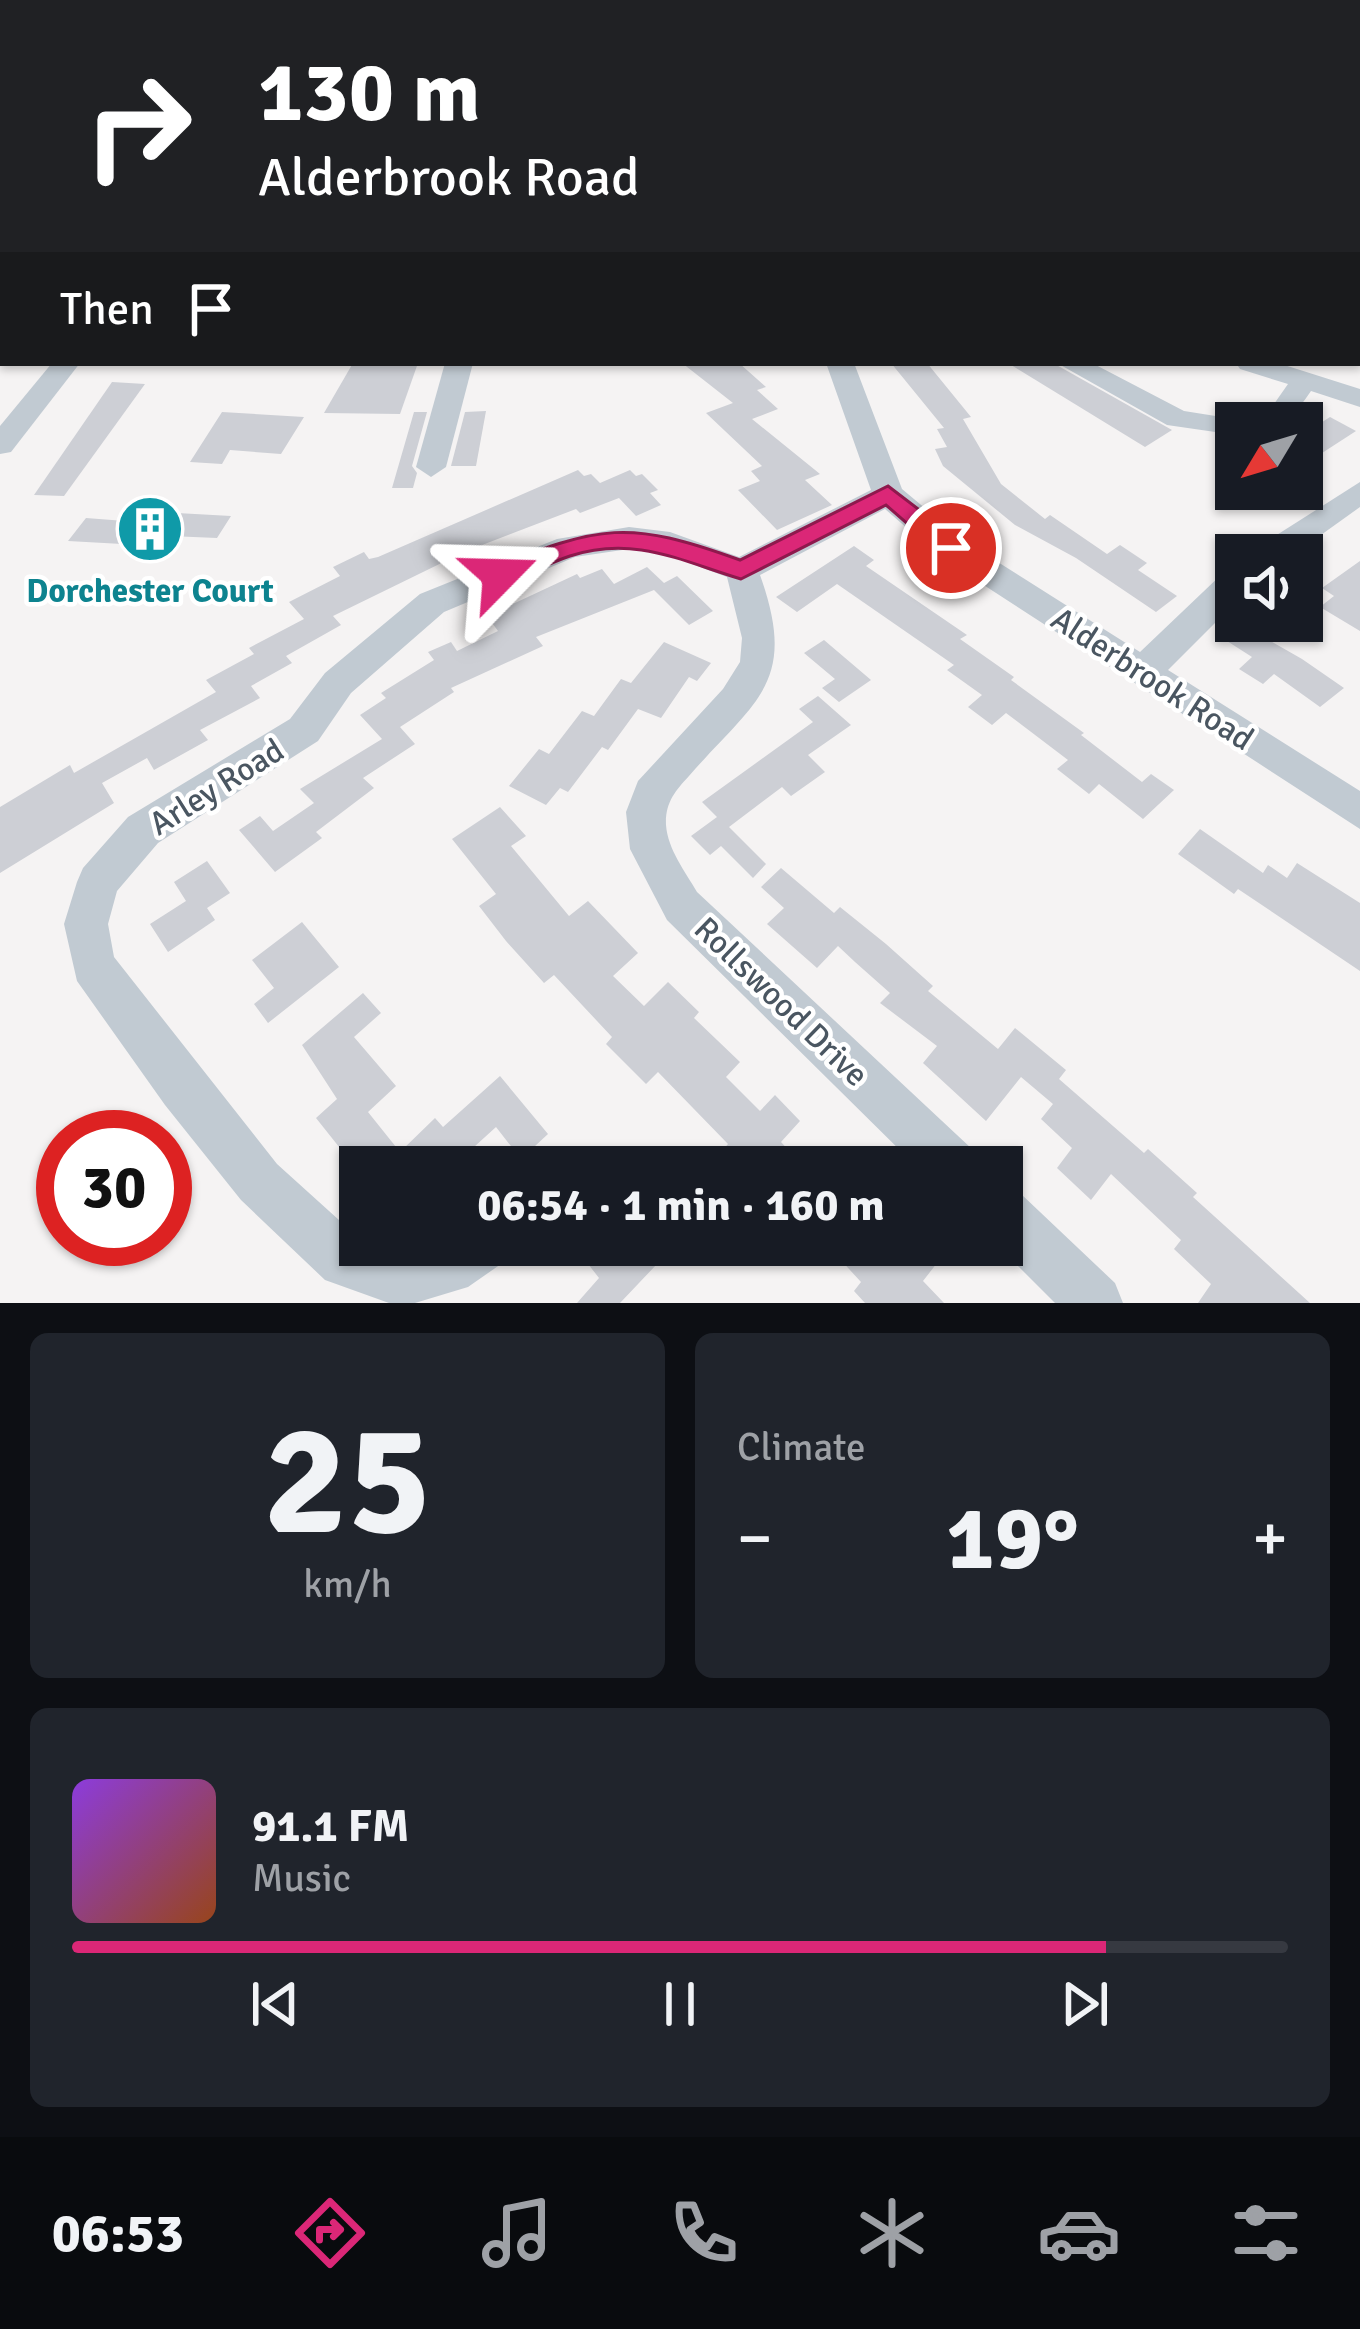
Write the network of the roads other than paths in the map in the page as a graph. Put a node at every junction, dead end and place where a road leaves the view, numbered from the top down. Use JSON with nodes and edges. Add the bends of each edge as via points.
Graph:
{"nodes":[{"id":1,"x":64,"y":366,"type":"edge"},
{"id":2,"x":458,"y":366,"type":"edge"},
{"id":3,"x":842,"y":366,"type":"edge"},
{"id":4,"x":1078,"y":366,"type":"edge"},
{"id":5,"x":1255,"y":366,"type":"edge"},
{"id":6,"x":1300,"y":387,"type":"junction"},
{"id":7,"x":1360,"y":398,"type":"edge"},
{"id":8,"x":1289,"y":402,"type":"edge"},
{"id":9,"x":1215,"y":423,"type":"edge"},
{"id":10,"x":0,"y":446,"type":"edge"},
{"id":11,"x":430,"y":467,"type":"dead end"},
{"id":12,"x":1360,"y":492,"type":"edge"},
{"id":13,"x":888,"y":494,"type":"junction"},
{"id":14,"x":1300,"y":534,"type":"edge"},
{"id":15,"x":741,"y":570,"type":"junction"},
{"id":16,"x":1215,"y":601,"type":"edge"},
{"id":17,"x":1143,"y":672,"type":"junction"},
{"id":18,"x":1360,"y":812,"type":"edge"},
{"id":19,"x":932,"y":1146,"type":"edge"},
{"id":20,"x":1023,"y":1233,"type":"edge"},
{"id":21,"x":339,"y":1257,"type":"edge"},
{"id":22,"x":357,"y":1266,"type":"edge"},
{"id":23,"x":451,"y":1266,"type":"edge"},
{"id":24,"x":1096,"y":1303,"type":"edge"}],
"edges":[{"from":1,"to":10,"type":"street"},
{"from":2,"to":11,"type":"street"},
{"from":3,"to":13,"type":"street","name":"Alderbrook Road"},
{"from":4,"to":9,"type":"street","via":[[1178,419]]},
{"from":5,"to":6,"type":"street"},
{"from":6,"to":7,"type":"street"},
{"from":6,"to":8,"type":"street"},
{"from":12,"to":14,"type":"street"},
{"from":13,"to":15,"type":"street"},
{"from":13,"to":17,"type":"street","name":"Alderbrook Road","via":[[951,548]]},
{"from":15,"to":19,"type":"street","name":"Rollswood Drive","via":[[763,646],[758,669],[653,790],[645,815],[652,852],[682,906]]},
{"from":15,"to":21,"type":"street","name":"Arley Road","via":[[670,543],[629,538],[568,547],[432,603],[338,683],[304,730],[143,830],[98,882],[86,924],[93,966],[259,1182]]},
{"from":16,"to":17,"type":"street"},
{"from":17,"to":18,"type":"street","name":"Alderbrook Road"},
{"from":20,"to":24,"type":"street"},
{"from":22,"to":23,"type":"street","name":"Arley Road","via":[[399,1279]]}]}
